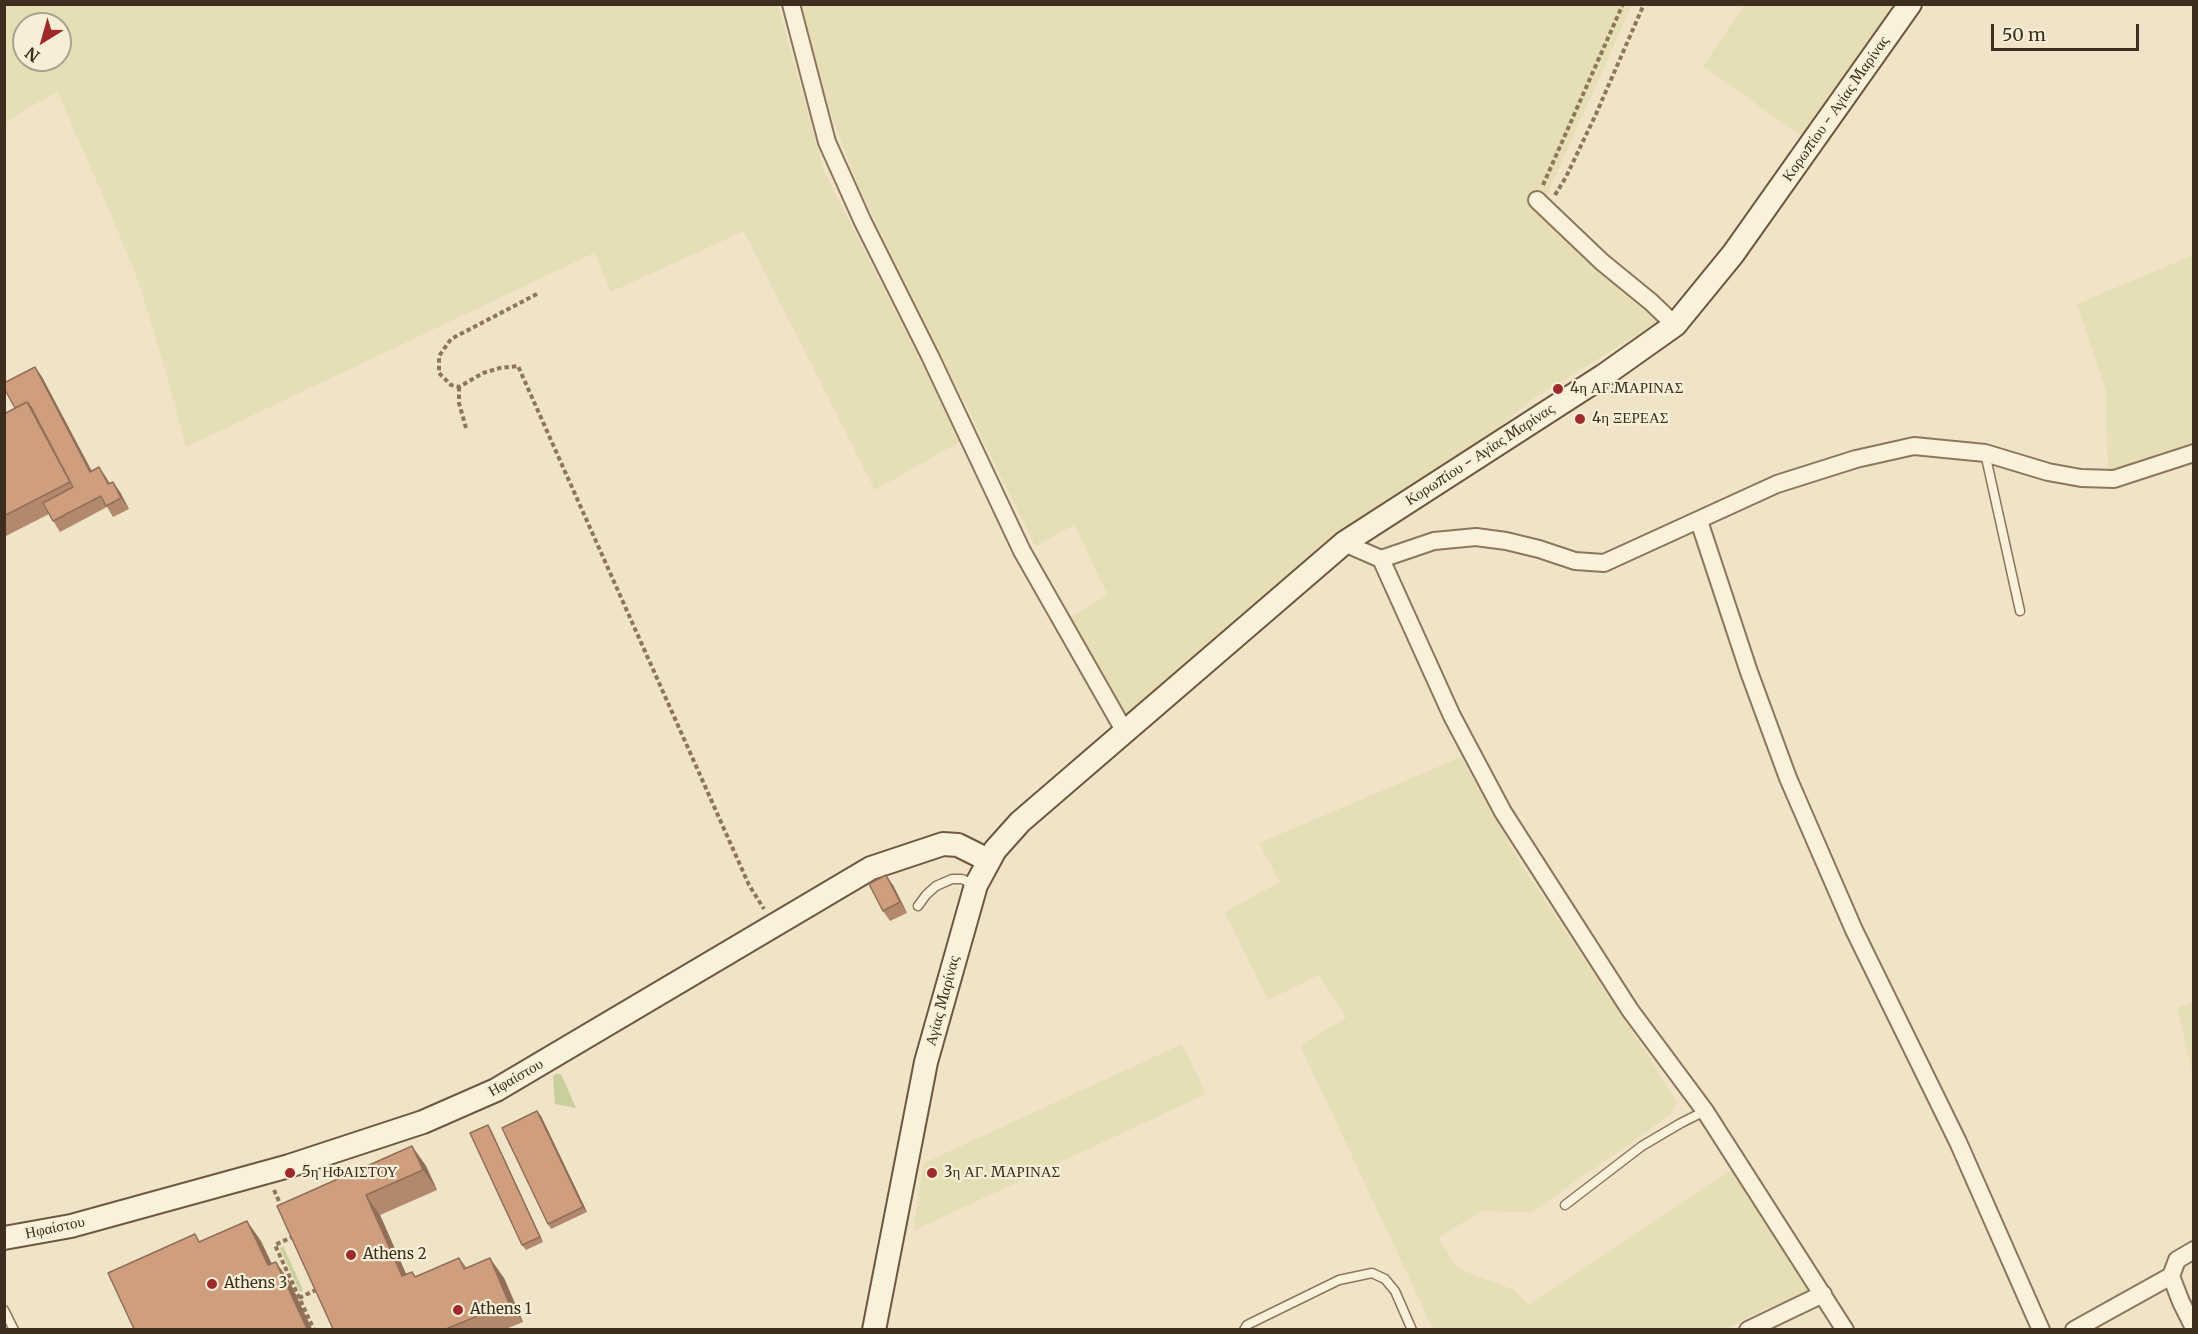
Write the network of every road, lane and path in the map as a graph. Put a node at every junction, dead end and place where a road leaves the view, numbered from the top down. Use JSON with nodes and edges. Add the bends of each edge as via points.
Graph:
{"nodes":[{"id":1,"x":791,"y":4,"type":"edge"},
{"id":2,"x":1623,"y":4,"type":"edge"},
{"id":3,"x":1644,"y":4,"type":"edge"},
{"id":4,"x":1910,"y":4,"type":"edge"},
{"id":5,"x":1542,"y":204,"type":"junction"},
{"id":6,"x":537,"y":294,"type":"dead end"},
{"id":7,"x":1675,"y":326,"type":"junction"},
{"id":8,"x":459,"y":387,"type":"junction"},
{"id":9,"x":466,"y":428,"type":"dead end"},
{"id":10,"x":1985,"y":453,"type":"junction"},
{"id":11,"x":2193,"y":453,"type":"edge"},
{"id":12,"x":1699,"y":520,"type":"junction"},
{"id":13,"x":1344,"y":543,"type":"junction"},
{"id":14,"x":1381,"y":559,"type":"junction"},
{"id":15,"x":2020,"y":611,"type":"dead end"},
{"id":16,"x":1125,"y":732,"type":"junction"},
{"id":17,"x":988,"y":860,"type":"junction"},
{"id":18,"x":976,"y":885,"type":"junction"},
{"id":19,"x":918,"y":906,"type":"dead end"},
{"id":20,"x":776,"y":923,"type":"junction"},
{"id":21,"x":1705,"y":1111,"type":"junction"},
{"id":22,"x":273,"y":1188,"type":"dead end"},
{"id":23,"x":1565,"y":1205,"type":"dead end"},
{"id":24,"x":286,"y":1217,"type":"edge"},
{"id":25,"x":290,"y":1226,"type":"edge"},
{"id":26,"x":294,"y":1236,"type":"junction"},
{"id":27,"x":4,"y":1238,"type":"edge"},
{"id":28,"x":299,"y":1246,"type":"edge"},
{"id":29,"x":2193,"y":1250,"type":"edge"},
{"id":30,"x":2171,"y":1276,"type":"junction"},
{"id":31,"x":319,"y":1288,"type":"edge"},
{"id":32,"x":1823,"y":1294,"type":"junction"},
{"id":33,"x":299,"y":1298,"type":"junction"},
{"id":34,"x":4,"y":1310,"type":"edge"},
{"id":35,"x":2188,"y":1327,"type":"edge"},
{"id":36,"x":14,"y":1329,"type":"edge"},
{"id":37,"x":314,"y":1329,"type":"edge"},
{"id":38,"x":874,"y":1329,"type":"edge"},
{"id":39,"x":1244,"y":1329,"type":"edge"},
{"id":40,"x":1412,"y":1329,"type":"edge"},
{"id":41,"x":1748,"y":1329,"type":"edge"},
{"id":42,"x":1845,"y":1329,"type":"edge"},
{"id":43,"x":2041,"y":1329,"type":"edge"},
{"id":44,"x":2074,"y":1329,"type":"edge"}],
"edges":[{"from":1,"to":16,"type":"street","via":[[827,142],[854,202],[1022,551]]},
{"from":2,"to":5,"type":"path"},
{"from":3,"to":5,"type":"path","via":[[1566,177]]},
{"from":4,"to":7,"type":"main road","name":"Κορωπίου - Αγίας Μαρίνας","via":[[1734,254]]},
{"from":5,"to":7,"type":"street"},
{"from":6,"to":8,"type":"path","via":[[451,339],[439,356],[439,373]]},
{"from":7,"to":13,"type":"main road","name":"Κορωπίου - Αγίας Μαρίνας"},
{"from":8,"to":9,"type":"path"},
{"from":8,"to":20,"type":"path","via":[[483,373],[518,366],[749,885]]},
{"from":10,"to":11,"type":"street","via":[[2048,472],[2114,479]]},
{"from":10,"to":12,"type":"street","via":[[1914,446],[1856,459],[1777,484]]},
{"from":10,"to":15,"type":"lane"},
{"from":12,"to":14,"type":"street","via":[[1604,563],[1575,561],[1506,541],[1476,537],[1434,541]]},
{"from":12,"to":43,"type":"street","via":[[1788,778],[1854,930],[1958,1142]]},
{"from":13,"to":14,"type":"street"},
{"from":13,"to":16,"type":"main road","name":"Κορωπίου - Αγίας Μαρίνας"},
{"from":14,"to":21,"type":"street","via":[[1452,716],[1503,812],[1630,1010]]},
{"from":16,"to":17,"type":"main road","name":"Αγίας Μαρίνας","via":[[1020,822]]},
{"from":17,"to":18,"type":"main road","name":"Αγίας Μαρίνας"},
{"from":17,"to":20,"type":"main road","name":"Ηφαίστου","via":[[958,845],[931,846],[862,872]]},
{"from":18,"to":19,"type":"lane","via":[[952,879],[936,886]]},
{"from":18,"to":38,"type":"main road","name":"Αγίας Μαρίνας","via":[[926,1062]]},
{"from":20,"to":27,"type":"main road","name":"Ηφαίστου","via":[[496,1090],[423,1122],[289,1166],[71,1226]]},
{"from":21,"to":23,"type":"lane","via":[[1641,1146]]},
{"from":21,"to":32,"type":"street"},
{"from":22,"to":24,"type":"path"},
{"from":25,"to":26,"type":"path"},
{"from":26,"to":28,"type":"path"},
{"from":26,"to":33,"type":"path","via":[[275,1245]]},
{"from":29,"to":30,"type":"street","via":[[2177,1260]]},
{"from":30,"to":35,"type":"street"},
{"from":30,"to":44,"type":"street"},
{"from":31,"to":33,"type":"path"},
{"from":32,"to":41,"type":"street"},
{"from":32,"to":42,"type":"street"},
{"from":33,"to":37,"type":"path"},
{"from":34,"to":36,"type":"lane"},
{"from":39,"to":40,"type":"lane","via":[[1247,1324],[1339,1280],[1372,1273],[1395,1291]]}]}
